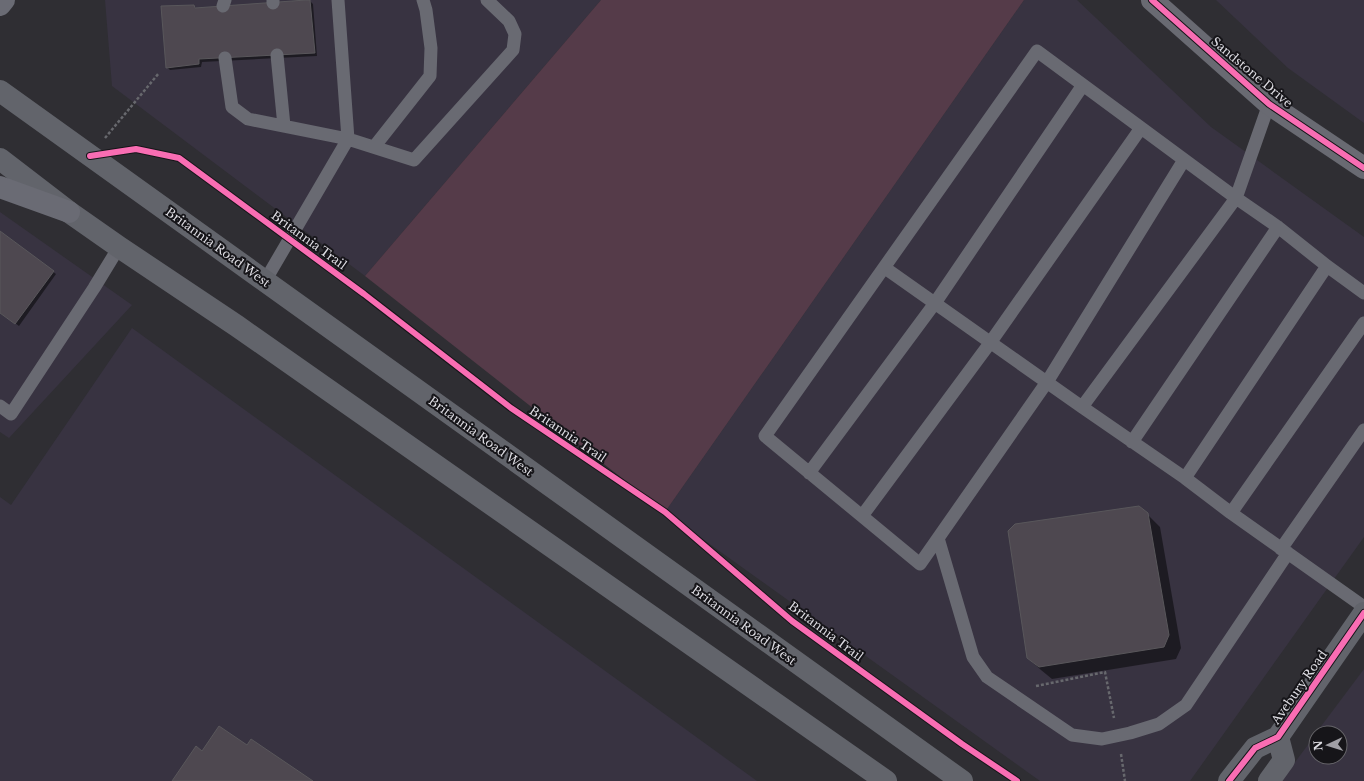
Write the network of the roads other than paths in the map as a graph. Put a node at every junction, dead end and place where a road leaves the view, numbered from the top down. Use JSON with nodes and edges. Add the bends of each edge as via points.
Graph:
{"nodes":[{"id":1,"x":4,"y":0,"type":"edge"},
{"id":2,"x":338,"y":0,"type":"edge"},
{"id":3,"x":423,"y":0,"type":"edge"},
{"id":4,"x":487,"y":0,"type":"edge"},
{"id":5,"x":1152,"y":0,"type":"edge"},
{"id":6,"x":0,"y":5,"type":"edge"},
{"id":7,"x":277,"y":55,"type":"dead end"},
{"id":8,"x":225,"y":58,"type":"dead end"},
{"id":9,"x":1083,"y":85,"type":"junction"},
{"id":10,"x":0,"y":91,"type":"edge"},
{"id":11,"x":1269,"y":104,"type":"junction"},
{"id":12,"x":284,"y":126,"type":"junction"},
{"id":13,"x":1141,"y":128,"type":"junction"},
{"id":14,"x":348,"y":139,"type":"junction"},
{"id":15,"x":374,"y":147,"type":"junction"},
{"id":16,"x":0,"y":159,"type":"edge"},
{"id":17,"x":1184,"y":160,"type":"junction"},
{"id":18,"x":1364,"y":168,"type":"edge"},
{"id":19,"x":0,"y":187,"type":"edge"},
{"id":20,"x":1236,"y":198,"type":"junction"},
{"id":21,"x":69,"y":212,"type":"junction"},
{"id":22,"x":1278,"y":227,"type":"junction"},
{"id":23,"x":119,"y":247,"type":"junction"},
{"id":24,"x":1327,"y":266,"type":"junction"},
{"id":25,"x":885,"y":268,"type":"junction"},
{"id":26,"x":265,"y":281,"type":"junction"},
{"id":27,"x":1364,"y":293,"type":"edge"},
{"id":28,"x":935,"y":303,"type":"junction"},
{"id":29,"x":1364,"y":323,"type":"edge"},
{"id":30,"x":990,"y":342,"type":"junction"},
{"id":31,"x":1046,"y":382,"type":"junction"},
{"id":32,"x":0,"y":406,"type":"edge"},
{"id":33,"x":1082,"y":407,"type":"junction"},
{"id":34,"x":1364,"y":430,"type":"edge"},
{"id":35,"x":1132,"y":442,"type":"junction"},
{"id":36,"x":809,"y":473,"type":"junction"},
{"id":37,"x":1185,"y":478,"type":"junction"},
{"id":38,"x":1232,"y":514,"type":"junction"},
{"id":39,"x":862,"y":516,"type":"junction"},
{"id":40,"x":938,"y":538,"type":"junction"},
{"id":41,"x":1284,"y":551,"type":"junction"},
{"id":42,"x":1364,"y":607,"type":"edge"},
{"id":43,"x":1364,"y":613,"type":"edge"},
{"id":44,"x":1278,"y":737,"type":"junction"},
{"id":45,"x":886,"y":781,"type":"edge"},
{"id":46,"x":962,"y":781,"type":"edge"},
{"id":47,"x":1228,"y":781,"type":"edge"},
{"id":48,"x":1269,"y":781,"type":"edge"}],
"edges":[{"from":1,"to":6,"type":"main road"},
{"from":2,"to":14,"type":"lane"},
{"from":3,"to":15,"type":"lane","via":[[431,48],[430,76]]},
{"from":4,"to":15,"type":"lane","via":[[510,21],[515,34],[513,50],[414,160]]},
{"from":5,"to":11,"type":"street","name":"Sandstone Drive"},
{"from":7,"to":12,"type":"lane"},
{"from":8,"to":12,"type":"lane","via":[[232,107],[248,119]]},
{"from":9,"to":13,"type":"lane"},
{"from":9,"to":25,"type":"lane","via":[[1037,51]]},
{"from":9,"to":28,"type":"lane"},
{"from":10,"to":26,"type":"main road","name":"Britannia Road West"},
{"from":11,"to":18,"type":"street","name":"Sandstone Drive"},
{"from":11,"to":20,"type":"lane"},
{"from":12,"to":14,"type":"lane"},
{"from":13,"to":17,"type":"lane"},
{"from":13,"to":30,"type":"lane"},
{"from":14,"to":15,"type":"lane"},
{"from":14,"to":26,"type":"lane"},
{"from":16,"to":21,"type":"main road"},
{"from":17,"to":20,"type":"lane"},
{"from":17,"to":31,"type":"lane"},
{"from":19,"to":21,"type":"main road"},
{"from":20,"to":22,"type":"lane"},
{"from":20,"to":33,"type":"lane"},
{"from":21,"to":23,"type":"main road"},
{"from":22,"to":24,"type":"lane"},
{"from":22,"to":35,"type":"lane"},
{"from":23,"to":32,"type":"lane","via":[[11,414]]},
{"from":23,"to":45,"type":"main road","via":[[250,335]]},
{"from":24,"to":27,"type":"lane"},
{"from":24,"to":37,"type":"lane"},
{"from":25,"to":28,"type":"lane"},
{"from":25,"to":36,"type":"lane","via":[[765,436]]},
{"from":26,"to":46,"type":"main road","name":"Britannia Road West"},
{"from":28,"to":30,"type":"lane"},
{"from":28,"to":36,"type":"lane"},
{"from":29,"to":38,"type":"lane"},
{"from":30,"to":31,"type":"lane"},
{"from":30,"to":39,"type":"lane"},
{"from":31,"to":33,"type":"lane"},
{"from":31,"to":40,"type":"lane"},
{"from":33,"to":35,"type":"lane"},
{"from":34,"to":41,"type":"lane"},
{"from":35,"to":37,"type":"lane"},
{"from":36,"to":39,"type":"lane"},
{"from":37,"to":38,"type":"lane"},
{"from":38,"to":41,"type":"lane"},
{"from":39,"to":40,"type":"lane","via":[[920,564]]},
{"from":40,"to":41,"type":"lane","via":[[973,657],[987,677],[1072,735],[1102,739],[1159,724],[1186,705]]},
{"from":41,"to":42,"type":"lane"},
{"from":43,"to":44,"type":"main road","name":"Avebury Road"},
{"from":44,"to":47,"type":"main road","name":"Avebury Road","via":[[1255,748]]},
{"from":44,"to":48,"type":"main road","name":"Avebury Road","via":[[1284,760]]}]}
